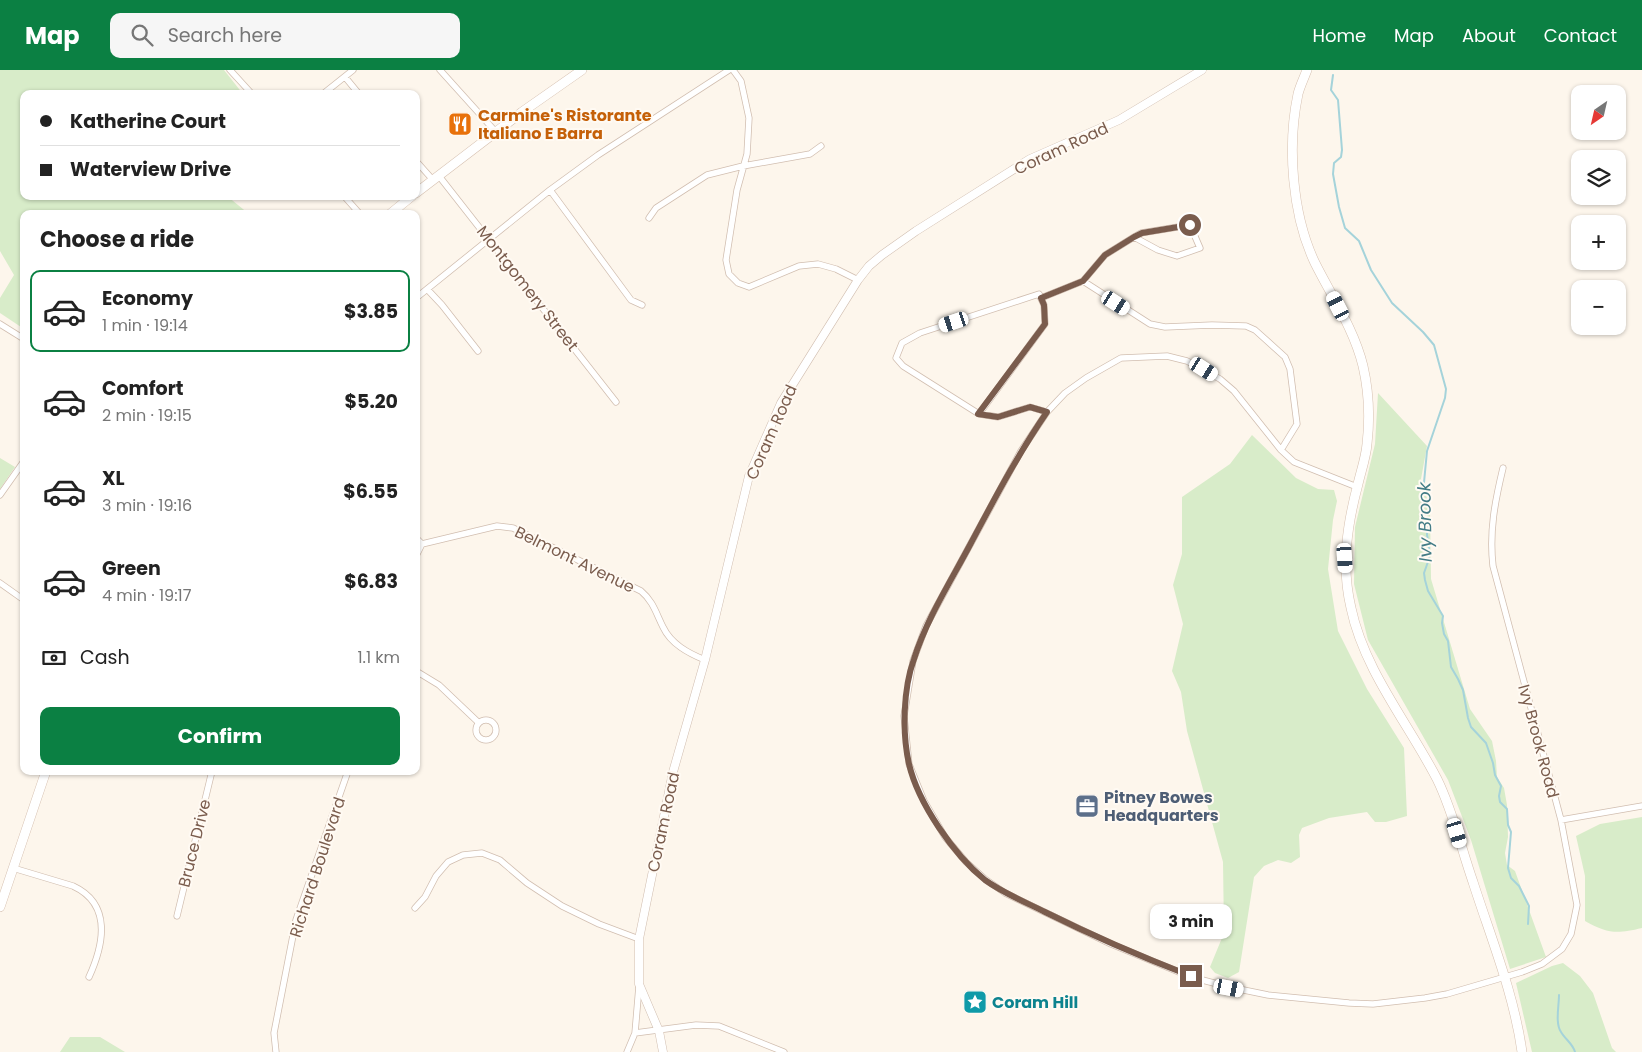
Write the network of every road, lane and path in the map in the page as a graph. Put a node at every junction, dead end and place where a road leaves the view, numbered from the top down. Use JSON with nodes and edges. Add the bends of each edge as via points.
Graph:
{"nodes":[{"id":1,"x":230,"y":70,"type":"edge"},
{"id":2,"x":353,"y":70,"type":"edge"},
{"id":3,"x":440,"y":70,"type":"edge"},
{"id":4,"x":582,"y":70,"type":"edge"},
{"id":5,"x":728,"y":70,"type":"edge"},
{"id":6,"x":742,"y":70,"type":"edge"},
{"id":7,"x":1202,"y":70,"type":"edge"},
{"id":8,"x":1307,"y":70,"type":"edge"},
{"id":9,"x":735,"y":72,"type":"edge"},
{"id":10,"x":345,"y":77,"type":"junction"},
{"id":11,"x":248,"y":90,"type":"edge"},
{"id":12,"x":328,"y":90,"type":"edge"},
{"id":13,"x":356,"y":90,"type":"edge"},
{"id":14,"x":495,"y":131,"type":"junction"},
{"id":15,"x":821,"y":146,"type":"dead end"},
{"id":16,"x":420,"y":164,"type":"edge"},
{"id":17,"x":743,"y":166,"type":"junction"},
{"id":18,"x":436,"y":178,"type":"junction"},
{"id":19,"x":420,"y":190,"type":"edge"},
{"id":20,"x":550,"y":190,"type":"junction"},
{"id":21,"x":348,"y":200,"type":"edge"},
{"id":22,"x":407,"y":200,"type":"edge"},
{"id":23,"x":356,"y":210,"type":"edge"},
{"id":24,"x":395,"y":210,"type":"edge"},
{"id":25,"x":649,"y":218,"type":"dead end"},
{"id":26,"x":1134,"y":237,"type":"junction"},
{"id":27,"x":489,"y":238,"type":"junction"},
{"id":28,"x":858,"y":280,"type":"junction"},
{"id":29,"x":1083,"y":281,"type":"junction"},
{"id":30,"x":427,"y":289,"type":"junction"},
{"id":31,"x":420,"y":295,"type":"edge"},
{"id":32,"x":1041,"y":298,"type":"junction"},
{"id":33,"x":642,"y":305,"type":"dead end"},
{"id":34,"x":0,"y":324,"type":"edge"},
{"id":35,"x":20,"y":336,"type":"edge"},
{"id":36,"x":478,"y":352,"type":"dead end"},
{"id":37,"x":616,"y":402,"type":"dead end"},
{"id":38,"x":1047,"y":412,"type":"junction"},
{"id":39,"x":978,"y":414,"type":"junction"},
{"id":40,"x":1281,"y":450,"type":"junction"},
{"id":41,"x":20,"y":467,"type":"edge"},
{"id":42,"x":1503,"y":468,"type":"dead end"},
{"id":43,"x":1357,"y":487,"type":"junction"},
{"id":44,"x":0,"y":495,"type":"edge"},
{"id":45,"x":422,"y":544,"type":"joint"},
{"id":46,"x":420,"y":548,"type":"edge"},
{"id":47,"x":0,"y":583,"type":"edge"},
{"id":48,"x":20,"y":596,"type":"edge"},
{"id":49,"x":705,"y":660,"type":"junction"},
{"id":50,"x":420,"y":674,"type":"edge"},
{"id":51,"x":479,"y":723,"type":"dead end"},
{"id":52,"x":45,"y":775,"type":"edge"},
{"id":53,"x":211,"y":775,"type":"edge"},
{"id":54,"x":347,"y":775,"type":"edge"},
{"id":55,"x":1642,"y":806,"type":"edge"},
{"id":56,"x":1561,"y":820,"type":"junction"},
{"id":57,"x":13,"y":868,"type":"junction"},
{"id":58,"x":0,"y":907,"type":"edge"},
{"id":59,"x":415,"y":908,"type":"dead end"},
{"id":60,"x":176,"y":916,"type":"dead end"},
{"id":61,"x":639,"y":939,"type":"junction"},
{"id":62,"x":89,"y":976,"type":"dead end"},
{"id":63,"x":1504,"y":977,"type":"junction"},
{"id":64,"x":639,"y":984,"type":"junction"},
{"id":65,"x":658,"y":1031,"type":"junction"},
{"id":66,"x":635,"y":1033,"type":"junction"},
{"id":67,"x":276,"y":1052,"type":"edge"},
{"id":68,"x":626,"y":1052,"type":"edge"},
{"id":69,"x":663,"y":1052,"type":"edge"},
{"id":70,"x":784,"y":1052,"type":"edge"},
{"id":71,"x":1522,"y":1052,"type":"edge"}],
"edges":[{"from":1,"to":11,"type":"street"},
{"from":2,"to":10,"type":"street"},
{"from":3,"to":14,"type":"street"},
{"from":4,"to":14,"type":"main road"},
{"from":5,"to":20,"type":"street"},
{"from":6,"to":9,"type":"street"},
{"from":7,"to":28,"type":"street","name":"Coram Road","via":[[1120,120],[1030,159],[895,245],[869,266]]},
{"from":8,"to":43,"type":"main road","via":[[1298,92],[1294,119],[1292,158],[1296,197],[1314,260],[1355,338],[1368,388],[1367,446]]},
{"from":9,"to":17,"type":"street","via":[[741,81],[749,118]]},
{"from":10,"to":12,"type":"street"},
{"from":10,"to":13,"type":"street"},
{"from":14,"to":18,"type":"main road"},
{"from":15,"to":17,"type":"street","via":[[810,154]]},
{"from":16,"to":18,"type":"street","name":"Montgomery Street"},
{"from":17,"to":25,"type":"street","via":[[708,175],[656,208]]},
{"from":17,"to":28,"type":"street","via":[[726,260],[731,278],[741,285],[753,286],[794,268],[818,264]]},
{"from":18,"to":19,"type":"main road"},
{"from":18,"to":27,"type":"street","name":"Montgomery Street"},
{"from":20,"to":27,"type":"street"},
{"from":20,"to":33,"type":"street","via":[[631,300]]},
{"from":21,"to":23,"type":"street"},
{"from":22,"to":24,"type":"main road"},
{"from":26,"to":26,"type":"street","via":[[1177,256],[1200,248],[1190,225]]},
{"from":26,"to":29,"type":"street","via":[[1105,255]]},
{"from":27,"to":30,"type":"street"},
{"from":27,"to":37,"type":"street","name":"Montgomery Street"},
{"from":28,"to":49,"type":"street","name":"Coram Road","via":[[781,403],[760,449],[744,494]]},
{"from":29,"to":32,"type":"street"},
{"from":29,"to":40,"type":"street","via":[[1150,324],[1165,327],[1246,326],[1255,330],[1285,356],[1290,369],[1296,424]]},
{"from":30,"to":31,"type":"street"},
{"from":30,"to":36,"type":"street"},
{"from":32,"to":39,"type":"street","via":[[1045,324]]},
{"from":32,"to":39,"type":"street","via":[[1039,294],[920,333],[902,342],[896,358],[903,366]]},
{"from":34,"to":35,"type":"street"},
{"from":38,"to":39,"type":"street","via":[[1030,407],[998,417]]},
{"from":38,"to":40,"type":"street","name":"Ivy Brook Road","via":[[1065,393],[1121,358],[1167,356],[1187,361],[1220,379],[1234,391]]},
{"from":38,"to":63,"type":"street","name":"Ivy Brook Road","via":[[1021,451],[926,626],[913,661],[904,716],[909,764],[924,801],[945,837],[966,862],[1005,893],[1127,950],[1229,988],[1318,1001],[1373,1004],[1447,994]]},
{"from":40,"to":43,"type":"street","name":"Ivy Brook Road","via":[[1294,462]]},
{"from":41,"to":44,"type":"street"},
{"from":42,"to":56,"type":"street","name":"Ivy Brook Road","via":[[1491,535],[1493,566]]},
{"from":43,"to":63,"type":"main road","via":[[1345,558],[1351,609],[1367,655],[1438,782]]},
{"from":45,"to":46,"type":"street"},
{"from":45,"to":49,"type":"street","name":"Belmont Avenue","via":[[497,526],[512,528],[640,591],[653,603],[664,629],[674,642]]},
{"from":47,"to":48,"type":"street"},
{"from":49,"to":61,"type":"street","name":"Coram Road","via":[[672,772]]},
{"from":50,"to":51,"type":"street","via":[[439,685]]},
{"from":52,"to":57,"type":"main road"},
{"from":53,"to":60,"type":"street","name":"Bruce Drive"},
{"from":54,"to":67,"type":"street","name":"Richard Boulevard","via":[[296,920],[274,1033]]},
{"from":55,"to":56,"type":"street"},
{"from":56,"to":63,"type":"street","name":"Ivy Brook Road","via":[[1577,905],[1571,934],[1562,949],[1542,964]]},
{"from":57,"to":58,"type":"main road"},
{"from":57,"to":62,"type":"street","via":[[73,886],[94,902],[100,914],[101,935],[97,960]]},
{"from":59,"to":61,"type":"street","via":[[448,862],[463,855],[482,853],[500,860],[562,906]]},
{"from":61,"to":64,"type":"street","name":"Coram Road"},
{"from":63,"to":71,"type":"main road","via":[[1515,1012]]},
{"from":64,"to":65,"type":"street","name":"Coram Road"},
{"from":64,"to":66,"type":"street"},
{"from":65,"to":66,"type":"street"},
{"from":65,"to":69,"type":"street","name":"Coram Road"},
{"from":65,"to":70,"type":"street","via":[[696,1025],[719,1026]]},
{"from":66,"to":68,"type":"street"}]}
